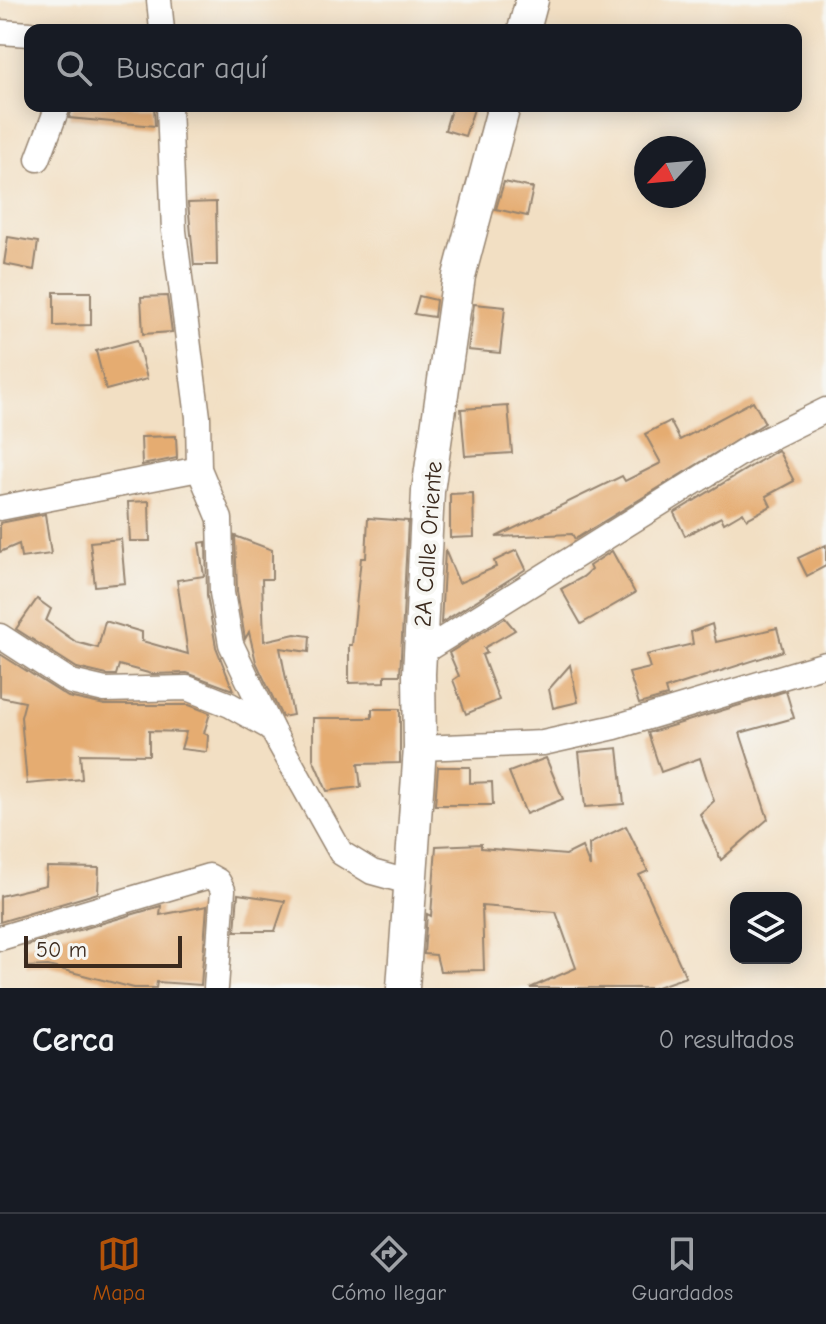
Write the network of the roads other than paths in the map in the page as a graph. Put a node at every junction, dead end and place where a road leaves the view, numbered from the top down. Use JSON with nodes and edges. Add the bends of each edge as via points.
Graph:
{"nodes":[{"id":1,"x":159,"y":0,"type":"edge"},
{"id":2,"x":532,"y":0,"type":"edge"},
{"id":3,"x":161,"y":24,"type":"edge"},
{"id":4,"x":526,"y":24,"type":"edge"},
{"id":5,"x":0,"y":32,"type":"edge"},
{"id":6,"x":24,"y":34,"type":"edge"},
{"id":7,"x":56,"y":112,"type":"edge"},
{"id":8,"x":169,"y":112,"type":"edge"},
{"id":9,"x":502,"y":112,"type":"edge"},
{"id":10,"x":38,"y":159,"type":"dead end"},
{"id":11,"x":826,"y":410,"type":"edge"},
{"id":12,"x":199,"y":469,"type":"junction"},
{"id":13,"x":0,"y":508,"type":"edge"},
{"id":14,"x":0,"y":636,"type":"edge"},
{"id":15,"x":421,"y":653,"type":"junction"},
{"id":16,"x":826,"y":664,"type":"edge"},
{"id":17,"x":271,"y":728,"type":"junction"},
{"id":18,"x":420,"y":748,"type":"junction"},
{"id":19,"x":412,"y":883,"type":"junction"},
{"id":20,"x":0,"y":938,"type":"edge"},
{"id":21,"x":216,"y":988,"type":"edge"},
{"id":22,"x":403,"y":988,"type":"edge"}],
"edges":[{"from":1,"to":3,"type":"street"},
{"from":2,"to":4,"type":"street"},
{"from":5,"to":6,"type":"street"},
{"from":7,"to":10,"type":"street"},
{"from":8,"to":12,"type":"street","via":[[174,231],[198,417]]},
{"from":9,"to":15,"type":"street","name":"2A Calle Oriente","via":[[459,276],[428,491]]},
{"from":11,"to":15,"type":"street","via":[[747,449]]},
{"from":12,"to":13,"type":"street"},
{"from":12,"to":17,"type":"street","via":[[220,519],[222,593],[231,644]]},
{"from":14,"to":17,"type":"street","via":[[71,682],[105,690],[187,688]]},
{"from":15,"to":18,"type":"street","name":"2A Calle Oriente"},
{"from":16,"to":18,"type":"street","via":[[543,743]]},
{"from":17,"to":19,"type":"street","via":[[341,853],[372,872]]},
{"from":18,"to":19,"type":"street","name":"2A Calle Oriente"},
{"from":19,"to":22,"type":"street","name":"2A Calle Oriente"},
{"from":20,"to":21,"type":"street","via":[[209,876],[223,890]]}]}
